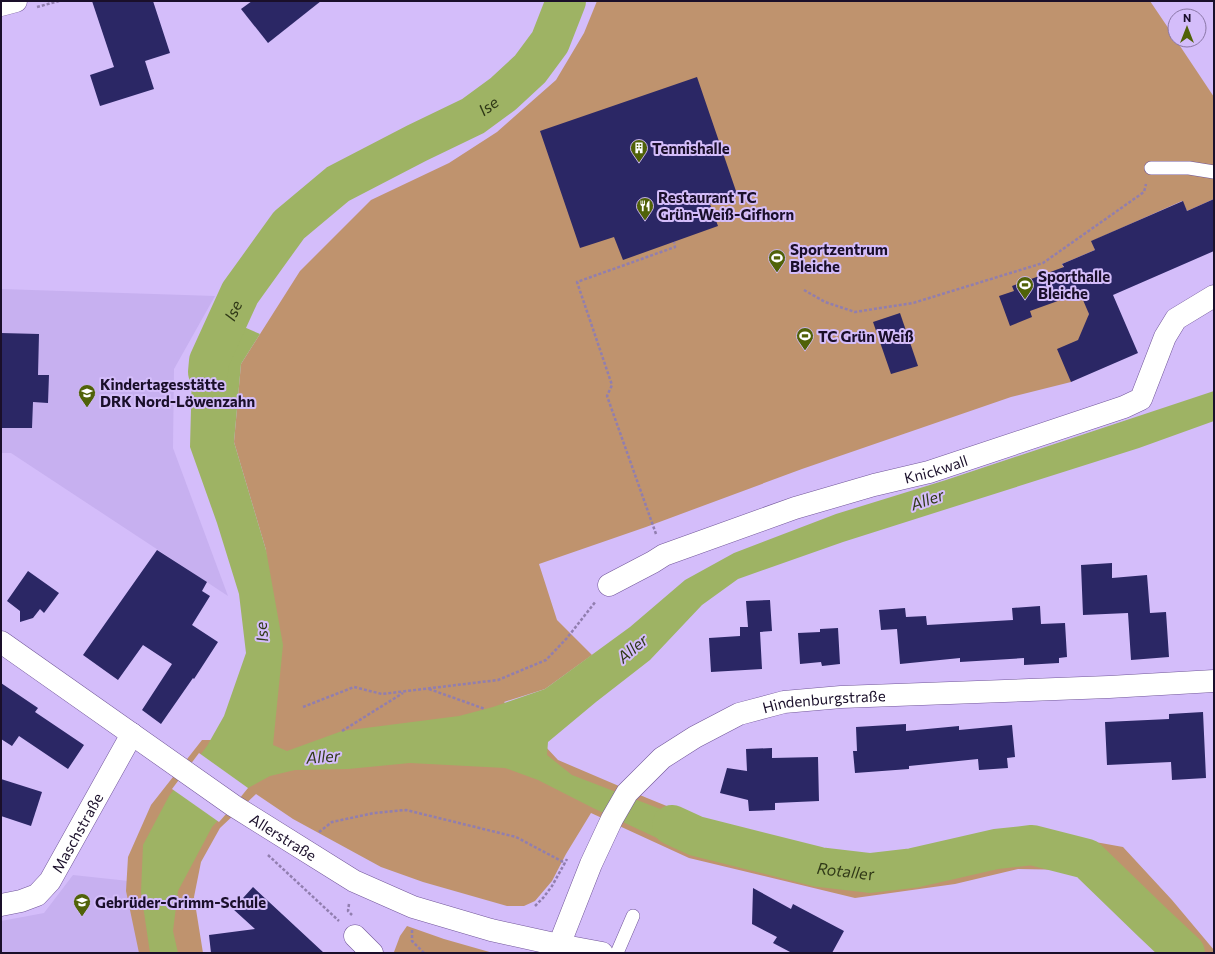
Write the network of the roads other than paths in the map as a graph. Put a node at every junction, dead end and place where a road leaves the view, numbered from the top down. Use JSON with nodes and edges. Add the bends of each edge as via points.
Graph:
{"nodes":[{"id":1,"x":16,"y":1,"type":"edge"},
{"id":2,"x":1,"y":5,"type":"edge"},
{"id":3,"x":1151,"y":168,"type":"road end"},
{"id":4,"x":1214,"y":172,"type":"edge"},
{"id":5,"x":1214,"y":296,"type":"edge"},
{"id":6,"x":609,"y":585,"type":"road end"},
{"id":7,"x":1,"y":642,"type":"edge"},
{"id":8,"x":1214,"y":681,"type":"edge"},
{"id":9,"x":132,"y":734,"type":"junction"},
{"id":10,"x":1,"y":905,"type":"edge"},
{"id":11,"x":634,"y":916,"type":"dead end"},
{"id":12,"x":355,"y":936,"type":"road end"},
{"id":13,"x":558,"y":949,"type":"edge"},
{"id":14,"x":372,"y":953,"type":"edge"},
{"id":15,"x":602,"y":953,"type":"edge"},
{"id":16,"x":617,"y":953,"type":"edge"}],
"edges":[{"from":1,"to":2,"type":"street"},
{"from":3,"to":4,"type":"lane","via":[[1189,168]]},
{"from":5,"to":6,"type":"street","name":"Knickwall","via":[[1176,319],[1165,336],[1141,399],[929,472],[795,508],[664,555]]},
{"from":7,"to":9,"type":"street","name":"Allerstraße"},
{"from":8,"to":13,"type":"street","name":"Hindenburgstraße","via":[[841,697],[784,702],[739,714],[662,758],[627,792],[591,864]]},
{"from":9,"to":10,"type":"street","name":"Maschstraße","via":[[50,881],[37,895]]},
{"from":9,"to":13,"type":"street","name":"Allerstraße","via":[[234,806],[354,881],[413,907]]},
{"from":11,"to":16,"type":"lane"},
{"from":12,"to":14,"type":"street"},
{"from":13,"to":15,"type":"street","name":"Allerstraße"}]}
